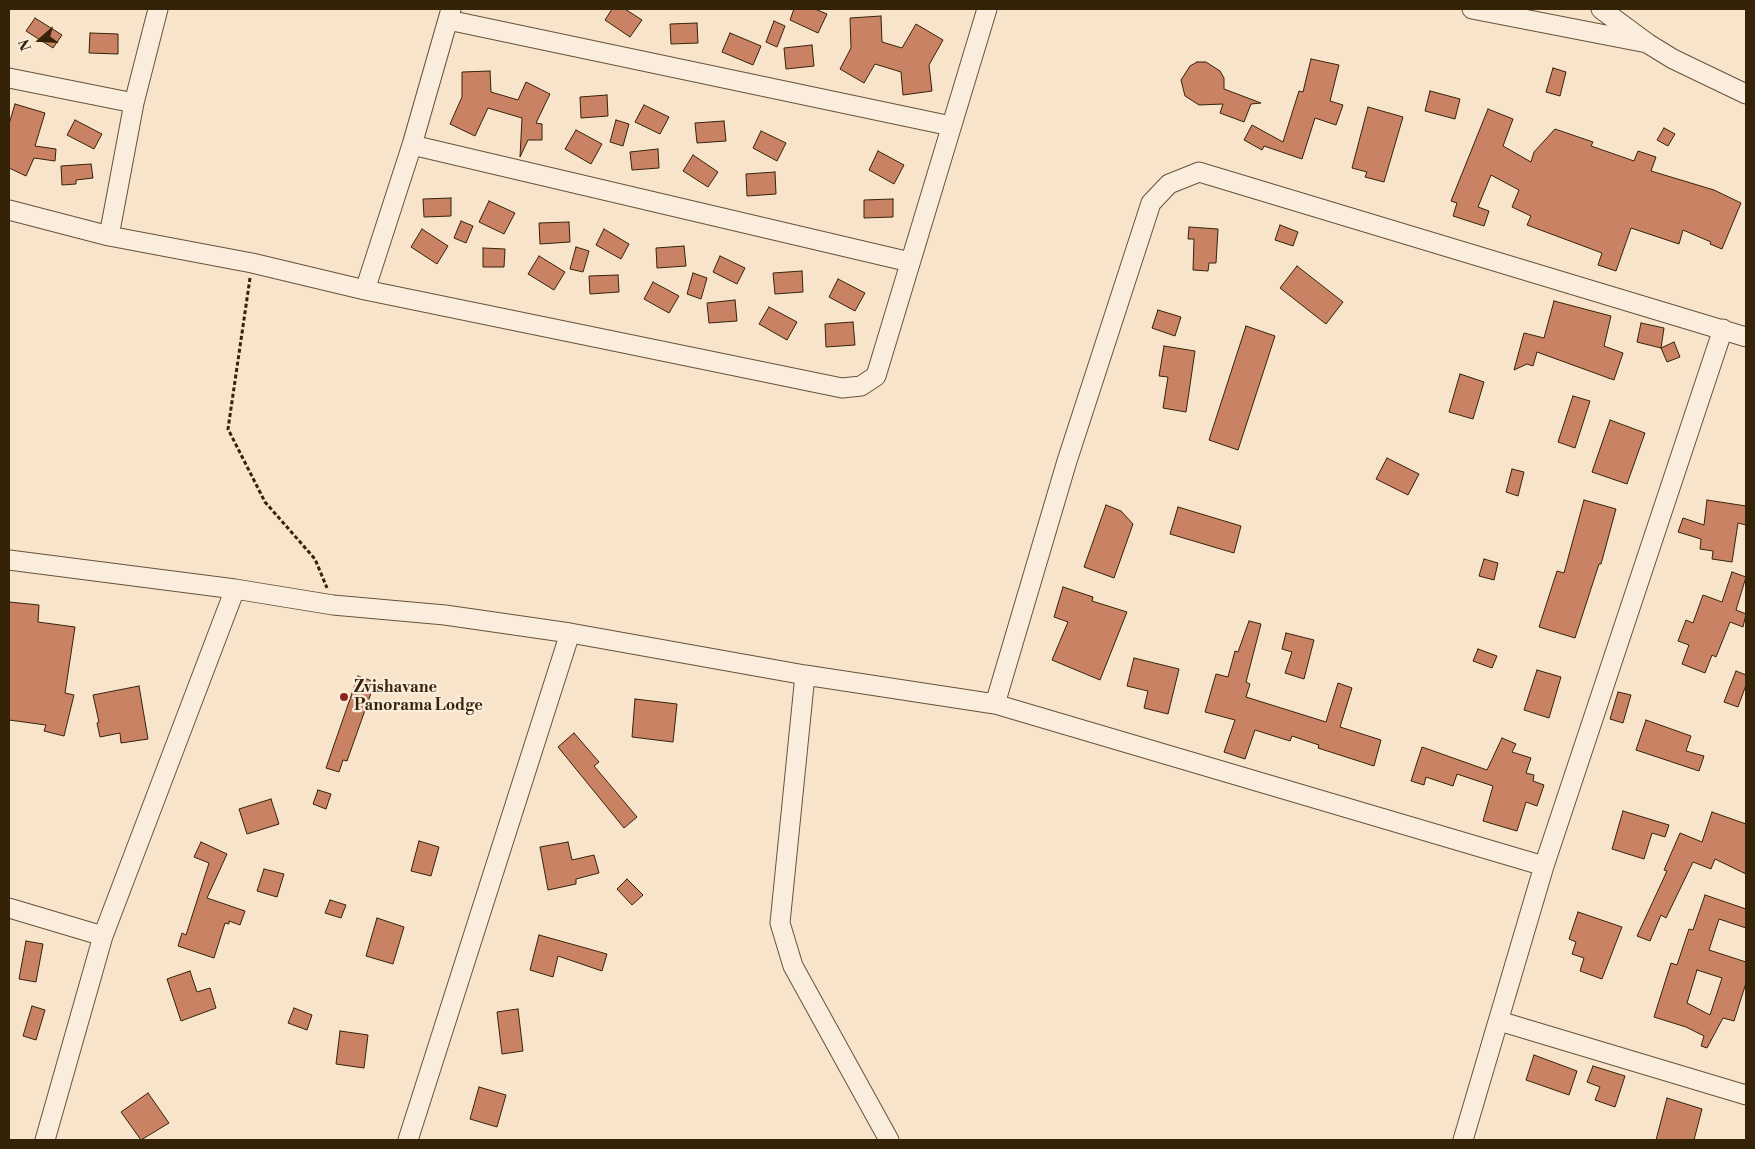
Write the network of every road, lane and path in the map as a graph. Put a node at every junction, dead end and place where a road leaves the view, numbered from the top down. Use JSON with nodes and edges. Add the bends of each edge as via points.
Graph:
{"nodes":[{"id":1,"x":158,"y":9,"type":"edge"},
{"id":2,"x":986,"y":9,"type":"edge"},
{"id":3,"x":1472,"y":9,"type":"edge"},
{"id":4,"x":1601,"y":9,"type":"edge"},
{"id":5,"x":449,"y":14,"type":"edge"},
{"id":6,"x":1647,"y":43,"type":"junction"},
{"id":7,"x":9,"y":78,"type":"edge"},
{"id":8,"x":1746,"y":94,"type":"edge"},
{"id":9,"x":134,"y":103,"type":"junction"},
{"id":10,"x":951,"y":126,"type":"junction"},
{"id":11,"x":412,"y":145,"type":"junction"},
{"id":12,"x":9,"y":210,"type":"edge"},
{"id":13,"x":109,"y":236,"type":"junction"},
{"id":14,"x":910,"y":262,"type":"junction"},
{"id":15,"x":252,"y":263,"type":"junction"},
{"id":16,"x":365,"y":290,"type":"junction"},
{"id":17,"x":1723,"y":329,"type":"junction"},
{"id":18,"x":1746,"y":337,"type":"edge"},
{"id":19,"x":9,"y":560,"type":"edge"},
{"id":20,"x":235,"y":589,"type":"junction"},
{"id":21,"x":333,"y":605,"type":"junction"},
{"id":22,"x":570,"y":633,"type":"junction"},
{"id":23,"x":805,"y":674,"type":"junction"},
{"id":24,"x":995,"y":704,"type":"junction"},
{"id":25,"x":1544,"y":866,"type":"junction"},
{"id":26,"x":9,"y":908,"type":"edge"},
{"id":27,"x":103,"y":936,"type":"junction"},
{"id":28,"x":1499,"y":1021,"type":"junction"},
{"id":29,"x":1746,"y":1095,"type":"edge"},
{"id":30,"x":46,"y":1140,"type":"edge"},
{"id":31,"x":408,"y":1140,"type":"edge"},
{"id":32,"x":889,"y":1140,"type":"edge"},
{"id":33,"x":1463,"y":1140,"type":"edge"}],
"edges":[{"from":1,"to":9,"type":"street"},
{"from":2,"to":10,"type":"street"},
{"from":3,"to":6,"type":"street"},
{"from":4,"to":6,"type":"street"},
{"from":5,"to":10,"type":"street"},
{"from":5,"to":11,"type":"street"},
{"from":6,"to":8,"type":"street"},
{"from":7,"to":9,"type":"street"},
{"from":9,"to":13,"type":"street"},
{"from":10,"to":14,"type":"street"},
{"from":11,"to":14,"type":"street"},
{"from":11,"to":16,"type":"street"},
{"from":12,"to":13,"type":"street"},
{"from":13,"to":15,"type":"street"},
{"from":14,"to":16,"type":"street","via":[[876,376],[861,386],[842,388]]},
{"from":15,"to":16,"type":"street"},
{"from":15,"to":21,"type":"path","via":[[228,429],[265,502],[315,559]]},
{"from":17,"to":18,"type":"street"},
{"from":17,"to":24,"type":"street","via":[[1199,172],[1169,184],[1150,203],[1067,461]]},
{"from":17,"to":25,"type":"street"},
{"from":19,"to":20,"type":"street"},
{"from":20,"to":21,"type":"street"},
{"from":20,"to":27,"type":"street"},
{"from":21,"to":22,"type":"street","via":[[445,615]]},
{"from":22,"to":23,"type":"street"},
{"from":22,"to":31,"type":"street"},
{"from":23,"to":24,"type":"street"},
{"from":23,"to":32,"type":"street","via":[[780,923],[793,966]]},
{"from":24,"to":25,"type":"street"},
{"from":25,"to":28,"type":"street"},
{"from":26,"to":27,"type":"street"},
{"from":27,"to":30,"type":"street"},
{"from":28,"to":29,"type":"street"},
{"from":28,"to":33,"type":"street"}]}
